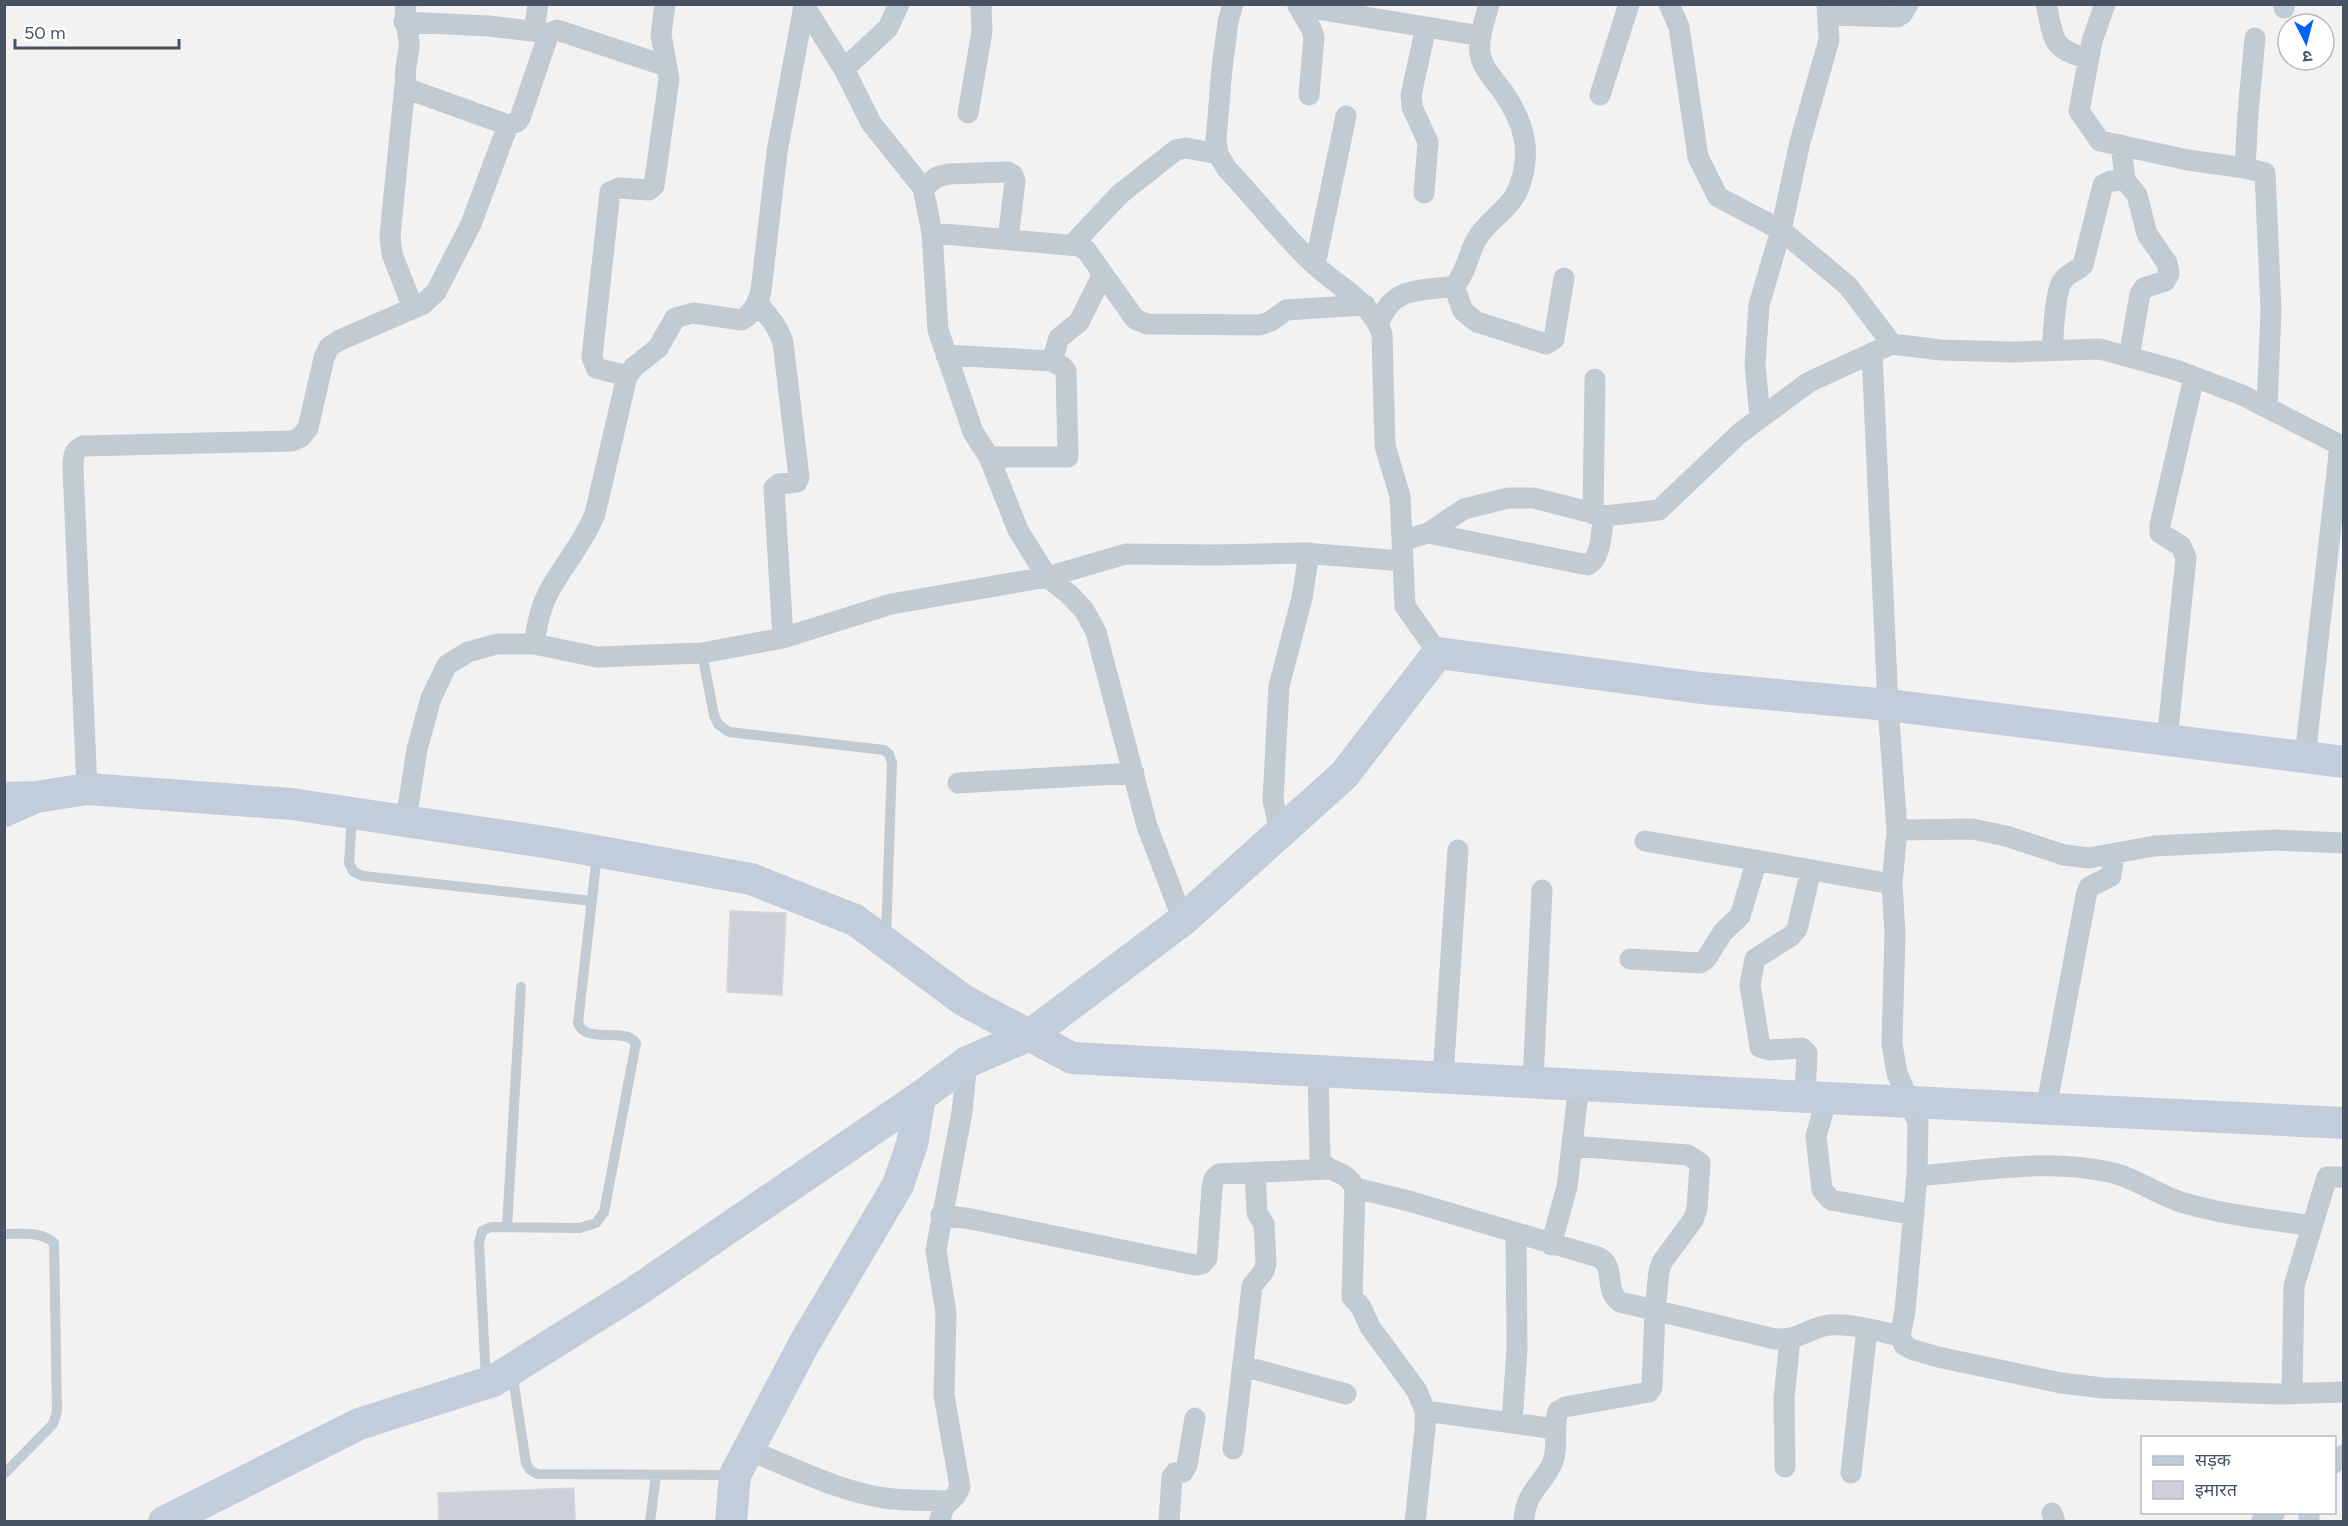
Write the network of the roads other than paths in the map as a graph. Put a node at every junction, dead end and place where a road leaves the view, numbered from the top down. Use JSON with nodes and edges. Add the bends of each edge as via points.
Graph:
{"nodes":[{"id":1,"x":538,"y":4,"type":"edge"},
{"id":2,"x":665,"y":4,"type":"edge"},
{"id":3,"x":899,"y":4,"type":"edge"},
{"id":4,"x":981,"y":4,"type":"edge"},
{"id":5,"x":1233,"y":4,"type":"edge"},
{"id":6,"x":1490,"y":4,"type":"edge"},
{"id":7,"x":1629,"y":4,"type":"edge"},
{"id":8,"x":1670,"y":4,"type":"edge"},
{"id":9,"x":1908,"y":4,"type":"edge"},
{"id":10,"x":2046,"y":4,"type":"edge"},
{"id":11,"x":2105,"y":4,"type":"edge"},
{"id":12,"x":803,"y":5,"type":"edge"},
{"id":13,"x":1298,"y":5,"type":"edge"},
{"id":14,"x":1828,"y":10,"type":"edge"},
{"id":15,"x":405,"y":13,"type":"edge"},
{"id":16,"x":468,"y":15,"type":"edge"},
{"id":17,"x":1426,"y":27,"type":"junction"},
{"id":18,"x":541,"y":32,"type":"junction"},
{"id":19,"x":1481,"y":36,"type":"junction"},
{"id":20,"x":2255,"y":38,"type":"dead end"},
{"id":21,"x":2089,"y":59,"type":"junction"},
{"id":22,"x":666,"y":66,"type":"junction"},
{"id":23,"x":844,"y":69,"type":"junction"},
{"id":24,"x":405,"y":84,"type":"junction"},
{"id":25,"x":1309,"y":95,"type":"dead end"},
{"id":26,"x":1600,"y":95,"type":"dead end"},
{"id":27,"x":968,"y":113,"type":"dead end"},
{"id":28,"x":1346,"y":116,"type":"dead end"},
{"id":29,"x":508,"y":125,"type":"junction"},
{"id":30,"x":2121,"y":145,"type":"junction"},
{"id":31,"x":1218,"y":154,"type":"junction"},
{"id":32,"x":2245,"y":168,"type":"junction"},
{"id":33,"x":2125,"y":180,"type":"junction"},
{"id":34,"x":923,"y":188,"type":"junction"},
{"id":35,"x":1424,"y":193,"type":"dead end"},
{"id":36,"x":1781,"y":230,"type":"junction"},
{"id":37,"x":932,"y":233,"type":"junction"},
{"id":38,"x":1008,"y":239,"type":"junction"},
{"id":39,"x":1072,"y":245,"type":"junction"},
{"id":40,"x":1315,"y":265,"type":"junction"},
{"id":41,"x":1103,"y":274,"type":"junction"},
{"id":42,"x":1564,"y":278,"type":"dead end"},
{"id":43,"x":1454,"y":286,"type":"junction"},
{"id":44,"x":758,"y":303,"type":"junction"},
{"id":45,"x":1365,"y":305,"type":"junction"},
{"id":46,"x":413,"y":308,"type":"junction"},
{"id":47,"x":1378,"y":323,"type":"junction"},
{"id":48,"x":1892,"y":344,"type":"junction"},
{"id":49,"x":2052,"y":349,"type":"junction"},
{"id":50,"x":1872,"y":353,"type":"junction"},
{"id":51,"x":946,"y":355,"type":"junction"},
{"id":52,"x":2129,"y":357,"type":"junction"},
{"id":53,"x":1052,"y":361,"type":"junction"},
{"id":54,"x":627,"y":376,"type":"junction"},
{"id":55,"x":2194,"y":377,"type":"junction"},
{"id":56,"x":1595,"y":379,"type":"dead end"},
{"id":57,"x":2267,"y":408,"type":"junction"},
{"id":58,"x":1760,"y":418,"type":"junction"},
{"id":59,"x":2342,"y":446,"type":"edge"},
{"id":60,"x":989,"y":457,"type":"junction"},
{"id":61,"x":1599,"y":515,"type":"junction"},
{"id":62,"x":1428,"y":533,"type":"junction"},
{"id":63,"x":2336,"y":550,"type":"edge"},
{"id":64,"x":1402,"y":551,"type":"junction"},
{"id":65,"x":1309,"y":553,"type":"junction"},
{"id":66,"x":1047,"y":577,"type":"junction"},
{"id":67,"x":783,"y":638,"type":"junction"},
{"id":68,"x":534,"y":644,"type":"junction"},
{"id":69,"x":702,"y":653,"type":"junction"},
{"id":70,"x":1438,"y":653,"type":"junction"},
{"id":71,"x":1888,"y":705,"type":"junction"},
{"id":72,"x":2167,"y":740,"type":"junction"},
{"id":73,"x":2304,"y":757,"type":"junction"},
{"id":74,"x":2343,"y":762,"type":"edge"},
{"id":75,"x":1134,"y":773,"type":"junction"},
{"id":76,"x":958,"y":783,"type":"dead end"},
{"id":77,"x":87,"y":789,"type":"junction"},
{"id":78,"x":36,"y":797,"type":"junction"},
{"id":79,"x":4,"y":798,"type":"edge"},
{"id":80,"x":4,"y":811,"type":"edge"},
{"id":81,"x":352,"y":813,"type":"junction"},
{"id":82,"x":406,"y":821,"type":"junction"},
{"id":83,"x":1897,"y":830,"type":"junction"},
{"id":84,"x":1280,"y":832,"type":"junction"},
{"id":85,"x":1645,"y":840,"type":"dead end"},
{"id":86,"x":2343,"y":843,"type":"edge"},
{"id":87,"x":1458,"y":850,"type":"dead end"},
{"id":88,"x":598,"y":852,"type":"junction"},
{"id":89,"x":2114,"y":854,"type":"junction"},
{"id":90,"x":1757,"y":860,"type":"junction"},
{"id":91,"x":1811,"y":870,"type":"junction"},
{"id":92,"x":1892,"y":884,"type":"junction"},
{"id":93,"x":1542,"y":890,"type":"dead end"},
{"id":94,"x":592,"y":901,"type":"junction"},
{"id":95,"x":1183,"y":920,"type":"junction"},
{"id":96,"x":886,"y":942,"type":"junction"},
{"id":97,"x":1630,"y":959,"type":"dead end"},
{"id":98,"x":521,"y":987,"type":"dead end"},
{"id":99,"x":1030,"y":1035,"type":"junction"},
{"id":100,"x":967,"y":1062,"type":"junction"},
{"id":101,"x":1318,"y":1071,"type":"junction"},
{"id":102,"x":1443,"y":1077,"type":"junction"},
{"id":103,"x":1533,"y":1082,"type":"junction"},
{"id":104,"x":1579,"y":1085,"type":"junction"},
{"id":105,"x":920,"y":1097,"type":"junction"},
{"id":106,"x":1816,"y":1098,"type":"junction"},
{"id":107,"x":1911,"y":1102,"type":"junction"},
{"id":108,"x":2046,"y":1109,"type":"junction"},
{"id":109,"x":2343,"y":1123,"type":"edge"},
{"id":110,"x":1572,"y":1146,"type":"junction"},
{"id":111,"x":1328,"y":1169,"type":"junction"},
{"id":112,"x":1255,"y":1172,"type":"junction"},
{"id":113,"x":1917,"y":1176,"type":"junction"},
{"id":114,"x":2343,"y":1177,"type":"edge"},
{"id":115,"x":1355,"y":1188,"type":"junction"},
{"id":116,"x":941,"y":1215,"type":"junction"},
{"id":117,"x":1914,"y":1215,"type":"junction"},
{"id":118,"x":2311,"y":1226,"type":"junction"},
{"id":119,"x":507,"y":1227,"type":"junction"},
{"id":120,"x":4,"y":1234,"type":"edge"},
{"id":121,"x":1516,"y":1234,"type":"junction"},
{"id":122,"x":1551,"y":1245,"type":"junction"},
{"id":123,"x":1655,"y":1311,"type":"junction"},
{"id":124,"x":1867,"y":1329,"type":"junction"},
{"id":125,"x":1900,"y":1335,"type":"junction"},
{"id":126,"x":1790,"y":1339,"type":"junction"},
{"id":127,"x":1243,"y":1366,"type":"junction"},
{"id":128,"x":499,"y":1376,"type":"junction"},
{"id":129,"x":2343,"y":1392,"type":"edge"},
{"id":130,"x":1346,"y":1394,"type":"dead end"},
{"id":131,"x":2292,"y":1394,"type":"junction"},
{"id":132,"x":1425,"y":1411,"type":"junction"},
{"id":133,"x":1195,"y":1418,"type":"dead end"},
{"id":134,"x":1512,"y":1423,"type":"junction"},
{"id":135,"x":1555,"y":1429,"type":"junction"},
{"id":136,"x":1233,"y":1449,"type":"dead end"},
{"id":137,"x":742,"y":1462,"type":"junction"},
{"id":138,"x":1785,"y":1467,"type":"dead end"},
{"id":139,"x":1851,"y":1473,"type":"dead end"},
{"id":140,"x":4,"y":1474,"type":"edge"},
{"id":141,"x":656,"y":1475,"type":"junction"},
{"id":142,"x":950,"y":1501,"type":"junction"},
{"id":143,"x":164,"y":1521,"type":"edge"},
{"id":144,"x":650,"y":1521,"type":"edge"},
{"id":145,"x":730,"y":1521,"type":"edge"},
{"id":146,"x":939,"y":1521,"type":"edge"},
{"id":147,"x":1168,"y":1521,"type":"edge"},
{"id":148,"x":1415,"y":1521,"type":"edge"},
{"id":149,"x":1524,"y":1521,"type":"edge"}],
"edges":[{"from":1,"to":18,"type":"street"},
{"from":2,"to":22,"type":"street","via":[[661,35]]},
{"from":3,"to":23,"type":"street","via":[[888,28]]},
{"from":4,"to":27,"type":"street","via":[[982,30]]},
{"from":5,"to":31,"type":"street","via":[[1222,68]]},
{"from":6,"to":19,"type":"street"},
{"from":7,"to":26,"type":"street"},
{"from":8,"to":36,"type":"street","via":[[1679,27],[1698,157],[1718,197]]},
{"from":9,"to":14,"type":"street","via":[[1897,16]]},
{"from":10,"to":21,"type":"street","via":[[2056,43],[2062,50]]},
{"from":11,"to":21,"type":"street"},
{"from":12,"to":23,"type":"street"},
{"from":12,"to":44,"type":"street","via":[[777,152]]},
{"from":13,"to":17,"type":"street"},
{"from":13,"to":25,"type":"street","via":[[1314,38]]},
{"from":14,"to":36,"type":"street","via":[[1829,40],[1800,142]]},
{"from":15,"to":16,"type":"street"},
{"from":15,"to":24,"type":"street","via":[[409,40]]},
{"from":16,"to":18,"type":"street"},
{"from":17,"to":19,"type":"street"},
{"from":17,"to":35,"type":"street","via":[[1411,95],[1412,107],[1428,142]]},
{"from":18,"to":22,"type":"street","via":[[557,30]]},
{"from":18,"to":29,"type":"street","via":[[520,118]]},
{"from":19,"to":43,"type":"street","via":[[1481,58],[1521,125],[1525,162],[1517,191],[1479,235]]},
{"from":20,"to":32,"type":"street"},
{"from":21,"to":30,"type":"street","via":[[2079,111],[2100,141]]},
{"from":22,"to":54,"type":"street","via":[[669,79],[654,186],[649,190],[619,188],[610,192],[592,357],[596,368]]},
{"from":23,"to":34,"type":"street","via":[[871,123]]},
{"from":24,"to":29,"type":"street","via":[[417,94]]},
{"from":24,"to":46,"type":"street","via":[[390,236],[392,255]]},
{"from":28,"to":40,"type":"street"},
{"from":29,"to":46,"type":"street","via":[[471,224],[436,292]]},
{"from":30,"to":32,"type":"street"},
{"from":30,"to":33,"type":"street"},
{"from":31,"to":39,"type":"street","via":[[1176,150],[1120,194]]},
{"from":31,"to":40,"type":"street","via":[[1227,169]]},
{"from":32,"to":57,"type":"street","via":[[2265,173],[2271,310]]},
{"from":33,"to":49,"type":"street","via":[[2111,180],[2103,185],[2083,265],[2063,280],[2059,291]]},
{"from":33,"to":52,"type":"street","via":[[2137,195],[2147,234],[2167,263],[2169,274],[2165,281],[2144,288],[2140,294]]},
{"from":34,"to":37,"type":"street"},
{"from":34,"to":38,"type":"street","via":[[948,174],[1013,175]]},
{"from":36,"to":48,"type":"street","via":[[1848,286]]},
{"from":36,"to":58,"type":"street","via":[[1759,305],[1755,365]]},
{"from":37,"to":38,"type":"street"},
{"from":37,"to":51,"type":"street","via":[[938,330]]},
{"from":38,"to":39,"type":"street"},
{"from":39,"to":41,"type":"street","via":[[1086,250]]},
{"from":40,"to":45,"type":"street"},
{"from":41,"to":45,"type":"street","via":[[1135,319],[1147,324],[1260,325],[1286,310]]},
{"from":41,"to":53,"type":"street","via":[[1079,322],[1059,339]]},
{"from":42,"to":43,"type":"street","via":[[1554,339],[1546,344],[1477,322],[1463,310]]},
{"from":43,"to":47,"type":"street","via":[[1400,296]]},
{"from":44,"to":54,"type":"street","via":[[742,320],[693,313],[675,318],[658,348]]},
{"from":44,"to":67,"type":"street","via":[[781,333],[799,477],[797,482],[774,488]]},
{"from":45,"to":47,"type":"street"},
{"from":46,"to":77,"type":"street","via":[[329,347],[308,428],[292,441],[76,449],[73,456]]},
{"from":47,"to":64,"type":"street","via":[[1382,334],[1385,446],[1400,496]]},
{"from":48,"to":49,"type":"street","via":[[1941,350]]},
{"from":48,"to":50,"type":"street"},
{"from":49,"to":52,"type":"street","via":[[2100,349]]},
{"from":50,"to":58,"type":"street","via":[[1809,382]]},
{"from":50,"to":71,"type":"street"},
{"from":51,"to":53,"type":"street"},
{"from":51,"to":60,"type":"street","via":[[973,432]]},
{"from":52,"to":55,"type":"street"},
{"from":53,"to":60,"type":"street","via":[[1066,371],[1068,457]]},
{"from":54,"to":68,"type":"street","via":[[596,514],[551,587]]},
{"from":55,"to":57,"type":"street"},
{"from":55,"to":72,"type":"street","via":[[2160,525],[2160,533],[2181,546],[2186,558]]},
{"from":56,"to":61,"type":"street"},
{"from":57,"to":59,"type":"street"},
{"from":58,"to":61,"type":"street","via":[[1659,510]]},
{"from":59,"to":63,"type":"street"},
{"from":60,"to":66,"type":"street","via":[[1018,530]]},
{"from":61,"to":62,"type":"street","via":[[1534,498],[1508,498],[1464,509]]},
{"from":61,"to":62,"type":"street","via":[[1597,554],[1588,565]]},
{"from":62,"to":64,"type":"street"},
{"from":63,"to":73,"type":"street"},
{"from":64,"to":65,"type":"street"},
{"from":64,"to":70,"type":"street","via":[[1405,606]]},
{"from":65,"to":66,"type":"street","via":[[1126,554]]},
{"from":65,"to":84,"type":"street","via":[[1302,598],[1279,686],[1273,800]]},
{"from":66,"to":67,"type":"street","via":[[891,604]]},
{"from":66,"to":75,"type":"street","via":[[1084,610],[1096,632]]},
{"from":67,"to":69,"type":"street"},
{"from":68,"to":69,"type":"street","via":[[597,657]]},
{"from":68,"to":82,"type":"street","via":[[497,644],[468,652],[447,665],[431,698],[417,748]]},
{"from":69,"to":96,"type":"lane","via":[[714,715],[729,732],[889,753],[892,763]]},
{"from":70,"to":71,"type":"street","via":[[1701,687]]},
{"from":70,"to":84,"type":"street","via":[[1344,775]]},
{"from":71,"to":72,"type":"street"},
{"from":71,"to":83,"type":"street"},
{"from":72,"to":73,"type":"street"},
{"from":73,"to":74,"type":"street"},
{"from":75,"to":76,"type":"street"},
{"from":75,"to":95,"type":"street","via":[[1147,826]]},
{"from":77,"to":78,"type":"street"},
{"from":77,"to":81,"type":"street","via":[[292,804]]},
{"from":78,"to":79,"type":"street"},
{"from":78,"to":80,"type":"street"},
{"from":81,"to":82,"type":"street"},
{"from":81,"to":94,"type":"lane","via":[[349,863],[354,872],[363,876]]},
{"from":82,"to":88,"type":"street"},
{"from":83,"to":89,"type":"street","via":[[1972,829],[2064,855],[2089,858]]},
{"from":83,"to":92,"type":"street"},
{"from":84,"to":95,"type":"street"},
{"from":85,"to":90,"type":"street"},
{"from":86,"to":89,"type":"street","via":[[2275,840],[2154,846]]},
{"from":87,"to":102,"type":"street"},
{"from":88,"to":94,"type":"lane"},
{"from":88,"to":96,"type":"street","via":[[751,879],[855,920]]},
{"from":89,"to":108,"type":"street","via":[[2111,876],[2089,887],[2086,896]]},
{"from":90,"to":91,"type":"street"},
{"from":90,"to":97,"type":"street","via":[[1740,916],[1723,932],[1706,959],[1700,963]]},
{"from":91,"to":92,"type":"street"},
{"from":91,"to":106,"type":"street","via":[[1797,929],[1755,959],[1750,985],[1760,1047],[1802,1048],[1807,1053]]},
{"from":92,"to":107,"type":"street","via":[[1892,1044],[1897,1072]]},
{"from":93,"to":103,"type":"street"},
{"from":94,"to":119,"type":"lane","via":[[578,1023],[586,1033],[624,1036],[636,1043],[604,1212],[596,1223],[580,1228]]},
{"from":95,"to":99,"type":"street"},
{"from":96,"to":99,"type":"street","via":[[963,1000]]},
{"from":98,"to":119,"type":"lane"},
{"from":99,"to":100,"type":"street"},
{"from":99,"to":101,"type":"street","via":[[1072,1058]]},
{"from":100,"to":105,"type":"street"},
{"from":100,"to":116,"type":"street","via":[[962,1112]]},
{"from":101,"to":102,"type":"street"},
{"from":101,"to":111,"type":"street","via":[[1320,1159]]},
{"from":102,"to":103,"type":"street"},
{"from":103,"to":104,"type":"street"},
{"from":104,"to":106,"type":"street"},
{"from":104,"to":110,"type":"street"},
{"from":105,"to":128,"type":"street","via":[[635,1292]]},
{"from":105,"to":137,"type":"street","via":[[912,1144],[898,1185],[804,1344]]},
{"from":106,"to":107,"type":"street"},
{"from":106,"to":117,"type":"street","via":[[1816,1136],[1825,1196]]},
{"from":107,"to":108,"type":"street"},
{"from":107,"to":113,"type":"street","via":[[1918,1123]]},
{"from":108,"to":109,"type":"street"},
{"from":110,"to":122,"type":"street","via":[[1567,1187]]},
{"from":110,"to":123,"type":"street","via":[[1688,1155],[1700,1163],[1697,1209],[1662,1262]]},
{"from":111,"to":112,"type":"street"},
{"from":111,"to":115,"type":"street","via":[[1345,1174]]},
{"from":112,"to":116,"type":"street","via":[[1219,1174],[1214,1179],[1208,1258],[1195,1265]]},
{"from":112,"to":127,"type":"street","via":[[1266,1263],[1252,1286]]},
{"from":113,"to":117,"type":"street"},
{"from":113,"to":118,"type":"street","via":[[2038,1166],[2076,1167],[2111,1172],[2184,1203]]},
{"from":114,"to":118,"type":"street","via":[[2327,1177]]},
{"from":115,"to":121,"type":"street"},
{"from":115,"to":132,"type":"street","via":[[1352,1297],[1417,1391]]},
{"from":116,"to":142,"type":"street","via":[[936,1250],[946,1313],[944,1395],[960,1487]]},
{"from":117,"to":125,"type":"street"},
{"from":118,"to":131,"type":"street","via":[[2294,1286]]},
{"from":119,"to":128,"type":"lane","via":[[482,1231],[479,1243]]},
{"from":120,"to":140,"type":"lane","via":[[38,1234],[54,1243],[57,1401],[53,1424]]},
{"from":121,"to":122,"type":"street"},
{"from":121,"to":134,"type":"street","via":[[1517,1348]]},
{"from":122,"to":123,"type":"street","via":[[1605,1261],[1613,1298]]},
{"from":123,"to":126,"type":"street","via":[[1775,1339]]},
{"from":123,"to":135,"type":"street","via":[[1653,1387],[1649,1392],[1565,1407],[1558,1411]]},
{"from":124,"to":125,"type":"street"},
{"from":124,"to":126,"type":"street","via":[[1827,1325]]},
{"from":124,"to":139,"type":"street"},
{"from":125,"to":131,"type":"street","via":[[1904,1345],[1911,1349],[2061,1383]]},
{"from":126,"to":138,"type":"street","via":[[1784,1398]]},
{"from":127,"to":130,"type":"street"},
{"from":127,"to":136,"type":"street"},
{"from":128,"to":141,"type":"lane","via":[[530,1470],[537,1474]]},
{"from":128,"to":143,"type":"street","via":[[359,1424]]},
{"from":129,"to":131,"type":"street"},
{"from":132,"to":134,"type":"street"},
{"from":132,"to":148,"type":"street"},
{"from":133,"to":147,"type":"street","via":[[1187,1465],[1172,1477]]},
{"from":134,"to":135,"type":"street"},
{"from":135,"to":149,"type":"street","via":[[1553,1460],[1528,1498]]},
{"from":137,"to":141,"type":"lane"},
{"from":137,"to":142,"type":"street","via":[[868,1495]]},
{"from":137,"to":145,"type":"street"},
{"from":141,"to":144,"type":"lane"},
{"from":142,"to":146,"type":"street"}]}
